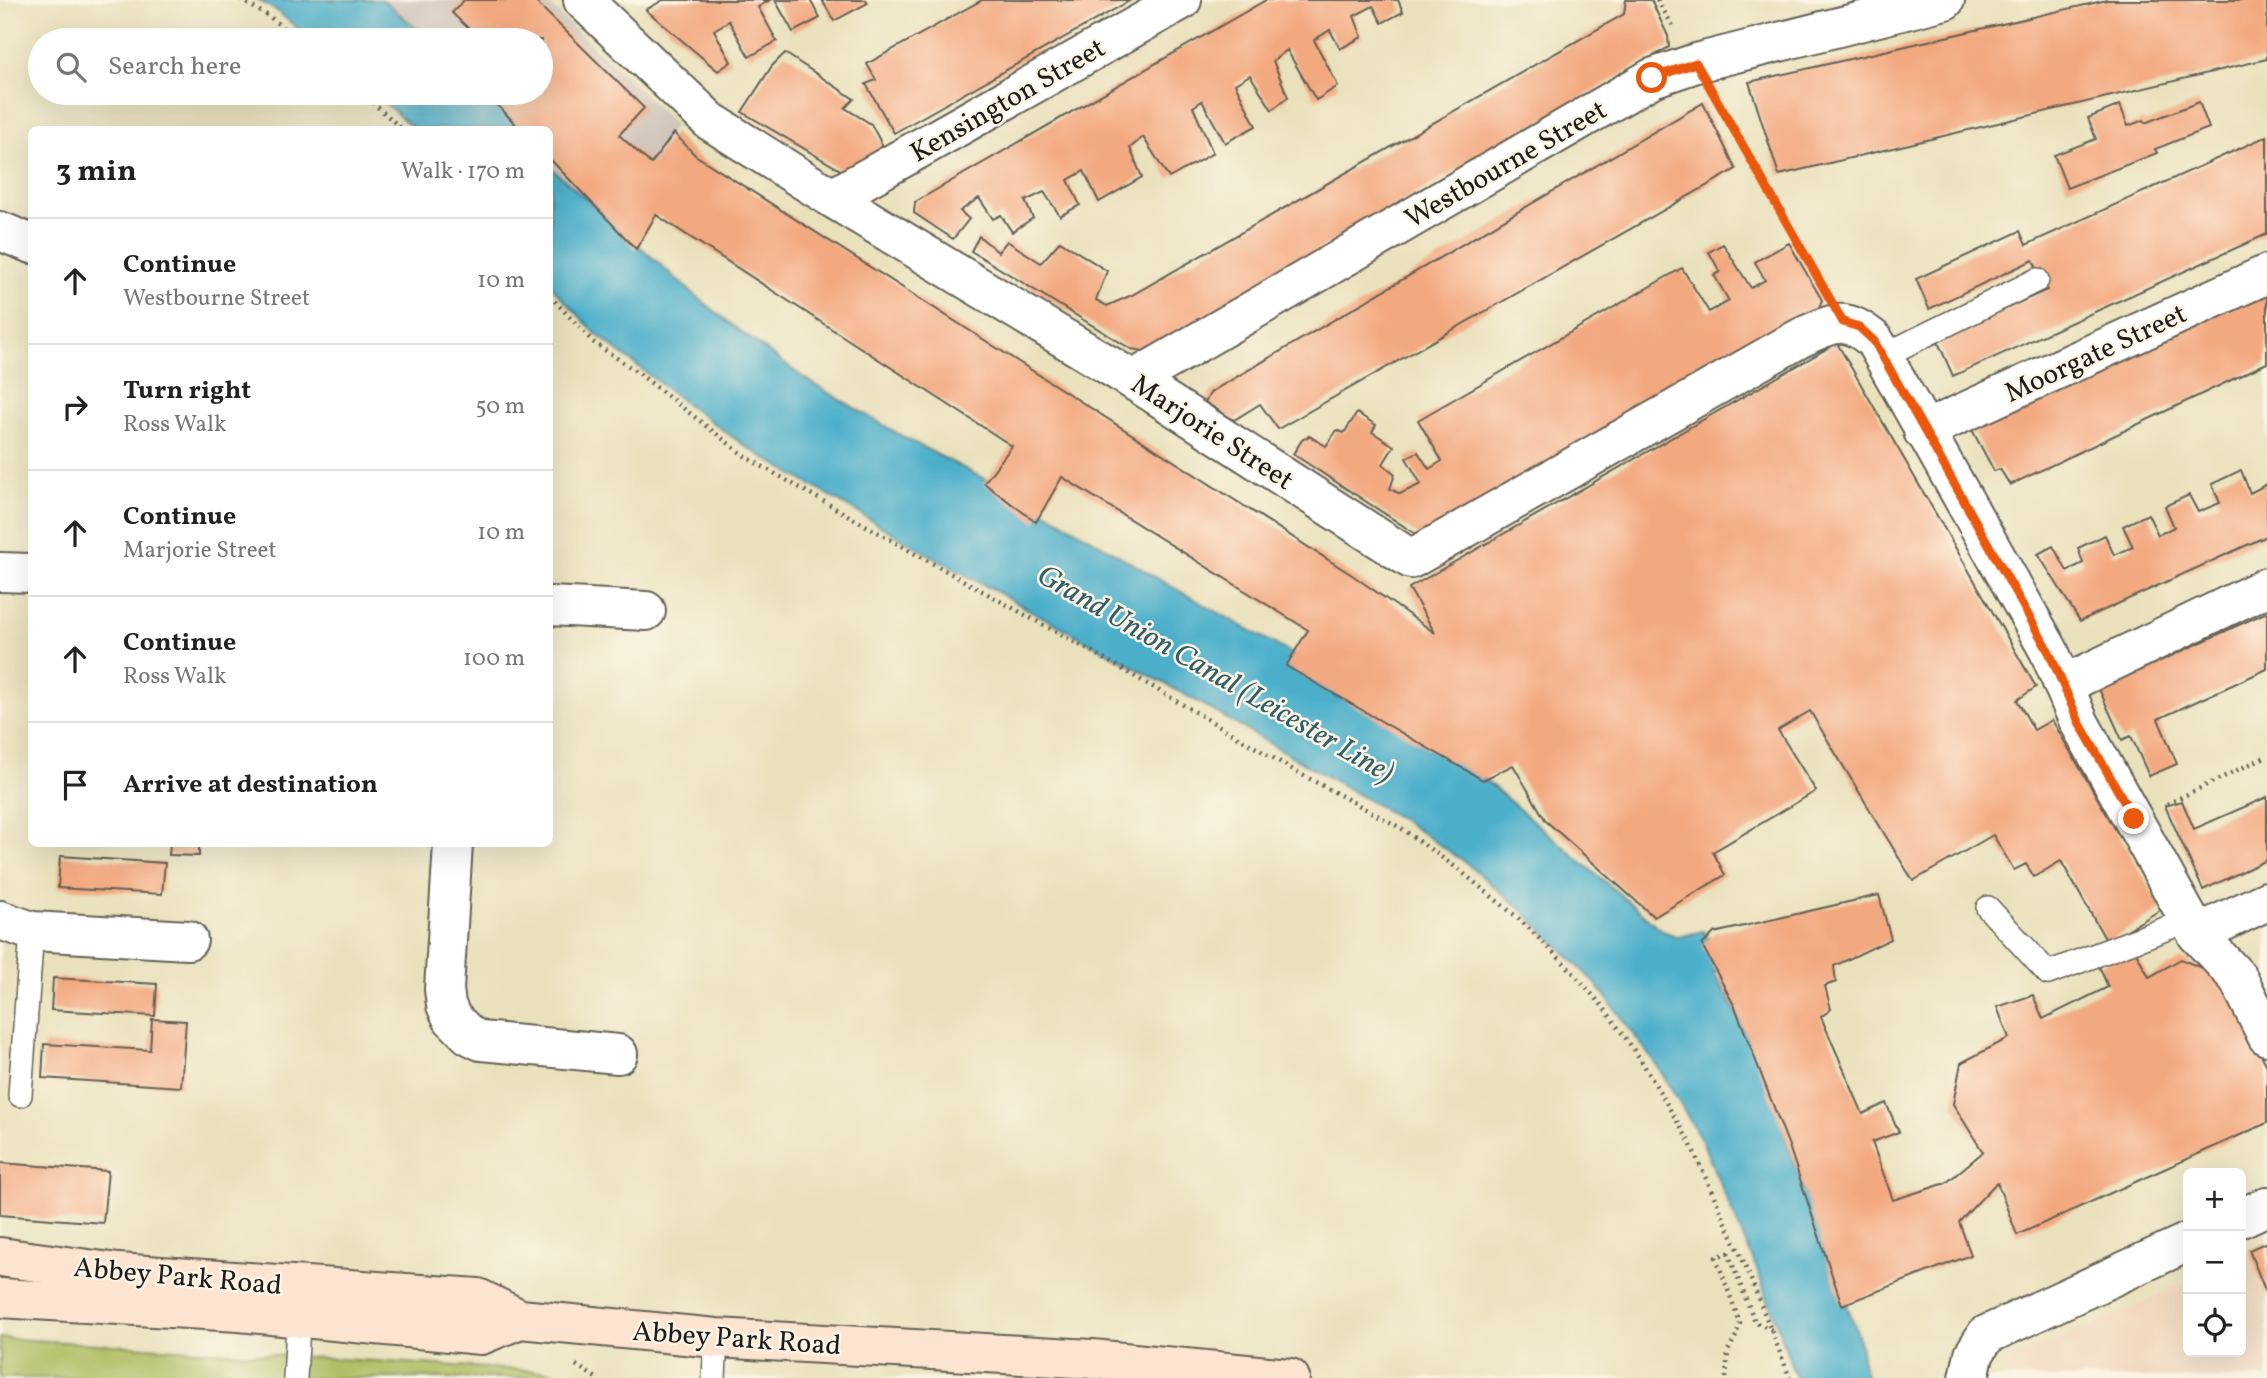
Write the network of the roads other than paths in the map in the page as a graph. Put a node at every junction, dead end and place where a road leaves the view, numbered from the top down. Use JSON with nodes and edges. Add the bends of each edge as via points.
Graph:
{"nodes":[{"id":1,"x":583,"y":0,"type":"edge"},
{"id":2,"x":1182,"y":0,"type":"edge"},
{"id":3,"x":1945,"y":0,"type":"edge"},
{"id":4,"x":832,"y":198,"type":"junction"},
{"id":5,"x":0,"y":231,"type":"edge"},
{"id":6,"x":28,"y":242,"type":"edge"},
{"id":7,"x":2267,"y":274,"type":"edge"},
{"id":8,"x":2037,"y":280,"type":"dead end"},
{"id":9,"x":1866,"y":339,"type":"junction"},
{"id":10,"x":1133,"y":380,"type":"junction"},
{"id":11,"x":1923,"y":431,"type":"junction"},
{"id":12,"x":0,"y":572,"type":"edge"},
{"id":13,"x":28,"y":573,"type":"edge"},
{"id":14,"x":2267,"y":587,"type":"edge"},
{"id":15,"x":553,"y":606,"type":"edge"},
{"id":16,"x":646,"y":611,"type":"dead end"},
{"id":17,"x":2063,"y":685,"type":"junction"},
{"id":18,"x":453,"y":847,"type":"edge"},
{"id":19,"x":2267,"y":901,"type":"edge"},
{"id":20,"x":1988,"y":908,"type":"dead end"},
{"id":21,"x":16,"y":925,"type":"edge"},
{"id":22,"x":2193,"y":927,"type":"junction"},
{"id":23,"x":188,"y":940,"type":"dead end"},
{"id":24,"x":2267,"y":1036,"type":"edge"},
{"id":25,"x":618,"y":1054,"type":"dead end"},
{"id":26,"x":20,"y":1096,"type":"dead end"},
{"id":27,"x":2267,"y":1206,"type":"edge"},
{"id":28,"x":2246,"y":1216,"type":"edge"},
{"id":29,"x":2183,"y":1244,"type":"edge"},
{"id":30,"x":0,"y":1257,"type":"edge"},
{"id":31,"x":0,"y":1298,"type":"edge"},
{"id":32,"x":300,"y":1301,"type":"junction"},
{"id":33,"x":716,"y":1338,"type":"junction"},
{"id":34,"x":295,"y":1378,"type":"edge"},
{"id":35,"x":714,"y":1378,"type":"edge"},
{"id":36,"x":1290,"y":1378,"type":"edge"},
{"id":37,"x":1969,"y":1378,"type":"edge"}],
"edges":[{"from":1,"to":4,"type":"street","name":"Marjorie Street","via":[[710,121]]},
{"from":2,"to":4,"type":"street","name":"Kensington Street"},
{"from":3,"to":10,"type":"street","name":"Westbourne Street","via":[[1652,78]]},
{"from":4,"to":10,"type":"street","name":"Marjorie Street"},
{"from":5,"to":6,"type":"street"},
{"from":7,"to":11,"type":"street","name":"Moorgate Street"},
{"from":8,"to":9,"type":"lane"},
{"from":9,"to":10,"type":"street","name":"Marjorie Street","via":[[1827,326],[1802,337],[1411,559]]},
{"from":9,"to":11,"type":"street"},
{"from":11,"to":17,"type":"street","via":[[2049,652]]},
{"from":12,"to":13,"type":"street"},
{"from":14,"to":17,"type":"street"},
{"from":15,"to":16,"type":"street"},
{"from":17,"to":22,"type":"street"},
{"from":18,"to":25,"type":"street","via":[[444,989],[446,1005],[459,1028],[481,1041]]},
{"from":19,"to":22,"type":"street"},
{"from":20,"to":22,"type":"lane","via":[[2048,973]]},
{"from":21,"to":23,"type":"street"},
{"from":21,"to":26,"type":"lane"},
{"from":22,"to":24,"type":"street","via":[[2238,978]]},
{"from":27,"to":28,"type":"street"},
{"from":29,"to":37,"type":"street","via":[[1986,1335],[1974,1354]]},
{"from":30,"to":32,"type":"main road","name":"Abbey Park Road"},
{"from":31,"to":32,"type":"main road","name":"Abbey Park Road","via":[[239,1312]]},
{"from":32,"to":33,"type":"main road","name":"Abbey Park Road","via":[[478,1298],[520,1319]]},
{"from":32,"to":34,"type":"lane"},
{"from":33,"to":35,"type":"lane"},
{"from":33,"to":36,"type":"main road","name":"Abbey Park Road","via":[[1092,1360]]}]}
